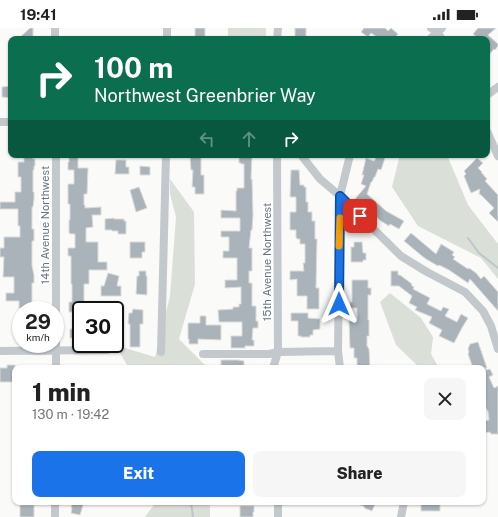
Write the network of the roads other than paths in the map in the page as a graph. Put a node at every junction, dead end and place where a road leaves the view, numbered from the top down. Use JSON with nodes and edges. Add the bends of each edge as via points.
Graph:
{"nodes":[{"id":1,"x":498,"y":86,"type":"edge"},
{"id":2,"x":490,"y":93,"type":"edge"},
{"id":3,"x":490,"y":138,"type":"edge"},
{"id":4,"x":498,"y":156,"type":"edge"},
{"id":5,"x":56,"y":158,"type":"edge"},
{"id":6,"x":166,"y":158,"type":"edge"},
{"id":7,"x":277,"y":158,"type":"edge"},
{"id":8,"x":303,"y":158,"type":"edge"},
{"id":9,"x":349,"y":158,"type":"edge"},
{"id":10,"x":340,"y":196,"type":"junction"},
{"id":11,"x":56,"y":301,"type":"edge"},
{"id":12,"x":498,"y":349,"type":"edge"},
{"id":13,"x":0,"y":350,"type":"edge"},
{"id":14,"x":12,"y":350,"type":"edge"},
{"id":15,"x":338,"y":351,"type":"junction"},
{"id":16,"x":161,"y":352,"type":"dead end"},
{"id":17,"x":278,"y":352,"type":"junction"},
{"id":18,"x":56,"y":353,"type":"edge"},
{"id":19,"x":203,"y":354,"type":"dead end"},
{"id":20,"x":56,"y":365,"type":"edge"},
{"id":21,"x":274,"y":365,"type":"edge"},
{"id":22,"x":340,"y":365,"type":"edge"},
{"id":23,"x":55,"y":505,"type":"edge"},
{"id":24,"x":278,"y":505,"type":"edge"},
{"id":25,"x":403,"y":505,"type":"edge"},
{"id":26,"x":55,"y":517,"type":"edge"},
{"id":27,"x":278,"y":517,"type":"edge"},
{"id":28,"x":401,"y":517,"type":"edge"}],
"edges":[{"from":1,"to":2,"type":"street"},
{"from":3,"to":4,"type":"street"},
{"from":5,"to":11,"type":"street","name":"14th Avenue Northwest"},
{"from":6,"to":16,"type":"street"},
{"from":7,"to":17,"type":"street","name":"15th Avenue Northwest"},
{"from":8,"to":10,"type":"street","via":[[320,179]]},
{"from":9,"to":10,"type":"street"},
{"from":10,"to":12,"type":"street","via":[[401,256],[465,292],[483,311]]},
{"from":10,"to":15,"type":"street"},
{"from":13,"to":14,"type":"street"},
{"from":15,"to":17,"type":"street"},
{"from":15,"to":22,"type":"street"},
{"from":17,"to":19,"type":"street"},
{"from":17,"to":21,"type":"street","name":"15th Avenue Northwest"},
{"from":18,"to":20,"type":"street","name":"14th Avenue Northwest"},
{"from":23,"to":26,"type":"street"},
{"from":24,"to":27,"type":"street"},
{"from":25,"to":28,"type":"street"}]}
